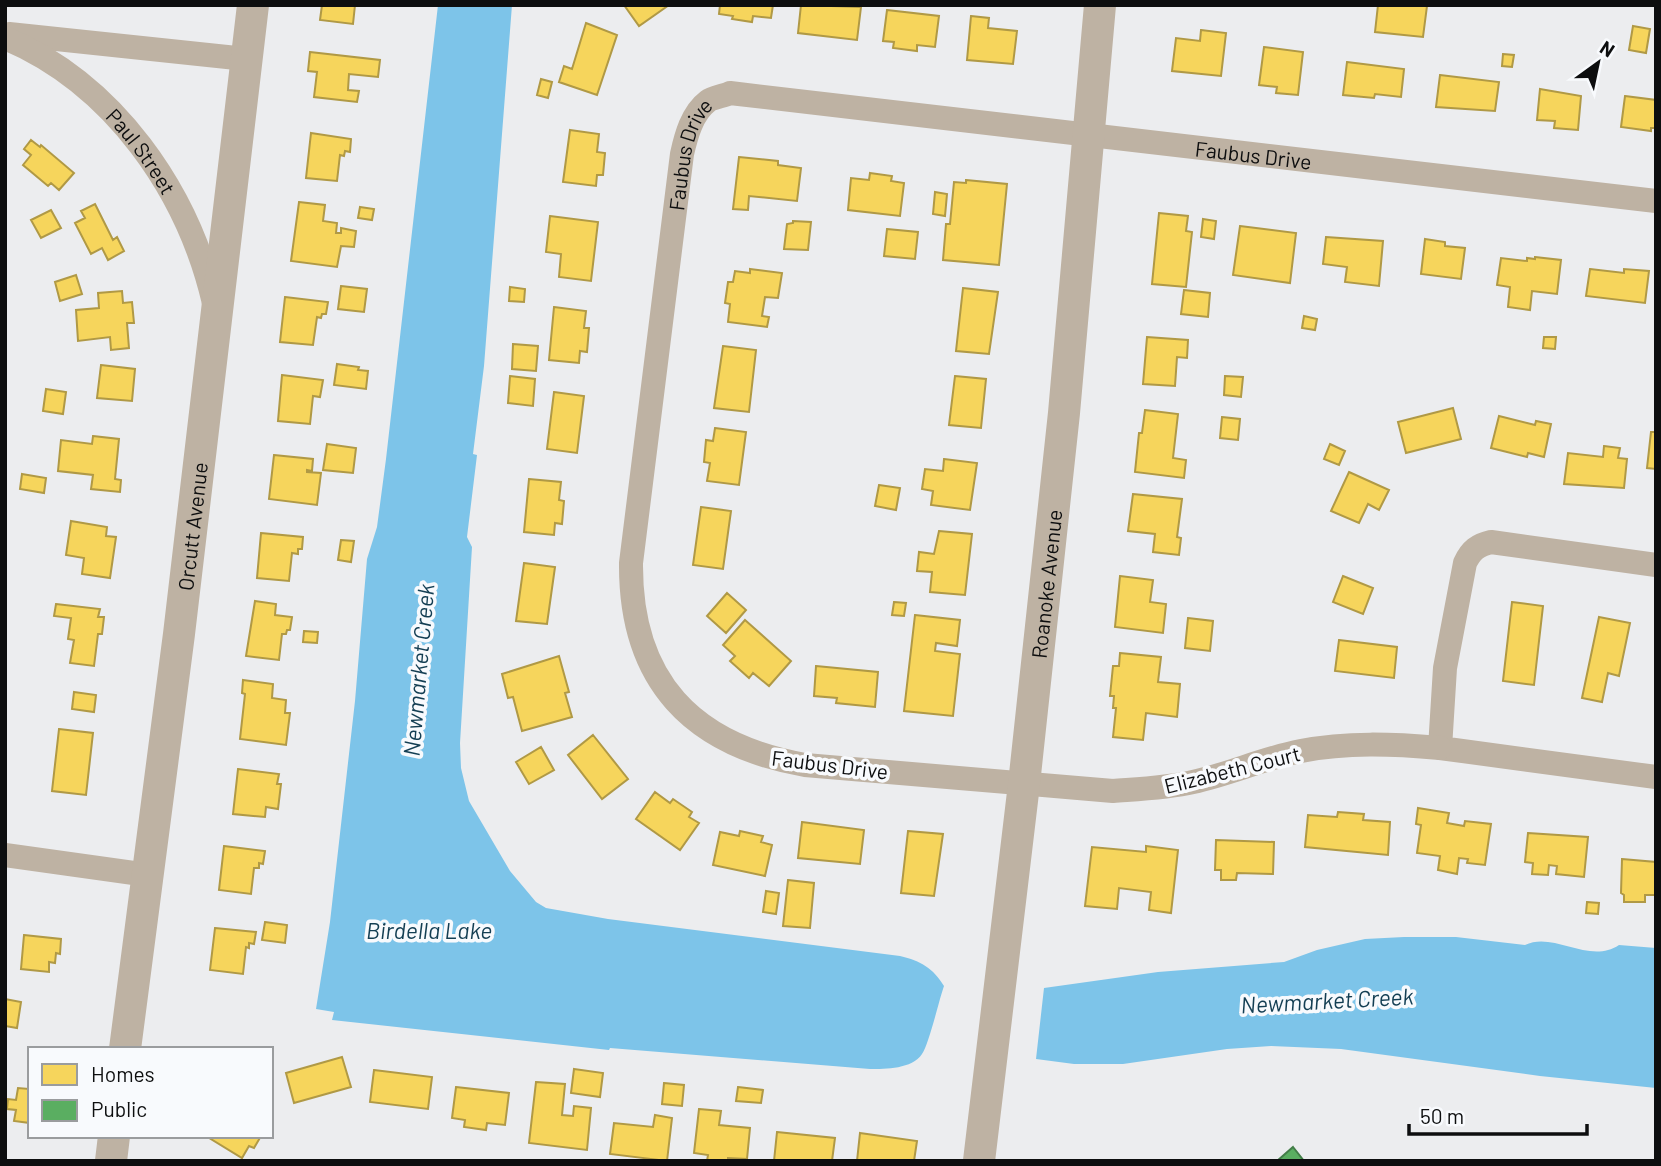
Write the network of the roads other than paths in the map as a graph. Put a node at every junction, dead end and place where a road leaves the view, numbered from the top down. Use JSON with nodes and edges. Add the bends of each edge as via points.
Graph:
{"nodes":[{"id":1,"x":253,"y":5,"type":"edge"},
{"id":2,"x":1100,"y":5,"type":"edge"},
{"id":3,"x":5,"y":36,"type":"edge"},
{"id":4,"x":246,"y":59,"type":"junction"},
{"id":5,"x":1089,"y":136,"type":"junction"},
{"id":6,"x":1656,"y":201,"type":"edge"},
{"id":7,"x":216,"y":314,"type":"junction"},
{"id":8,"x":1656,"y":565,"type":"edge"},
{"id":9,"x":1440,"y":748,"type":"junction"},
{"id":10,"x":1656,"y":777,"type":"edge"},
{"id":11,"x":1024,"y":784,"type":"junction"},
{"id":12,"x":5,"y":855,"type":"edge"},
{"id":13,"x":148,"y":875,"type":"junction"},
{"id":14,"x":125,"y":1047,"type":"edge"},
{"id":15,"x":114,"y":1138,"type":"edge"},
{"id":16,"x":111,"y":1161,"type":"edge"},
{"id":17,"x":979,"y":1161,"type":"edge"}],
"edges":[{"from":1,"to":4,"type":"street","name":"Orcutt Avenue"},
{"from":2,"to":5,"type":"street","name":"Roanoke Avenue"},
{"from":3,"to":4,"type":"street","name":"Paul Street"},
{"from":3,"to":7,"type":"street","name":"Paul Street","via":[[71,75],[140,145],[180,207],[208,277]]},
{"from":4,"to":7,"type":"street","name":"Orcutt Avenue"},
{"from":5,"to":6,"type":"street","name":"Faubus Drive"},
{"from":5,"to":11,"type":"street","name":"Roanoke Avenue"},
{"from":5,"to":11,"type":"street","name":"Faubus Drive","via":[[730,93],[708,101],[687,133],[682,154],[631,563],[632,603],[650,664],[666,692],[714,734],[758,755],[805,765]]},
{"from":7,"to":13,"type":"street","name":"Orcutt Avenue"},
{"from":8,"to":9,"type":"street","via":[[1491,542],[1470,552],[1445,668]]},
{"from":9,"to":10,"type":"street","name":"Elizabeth Court"},
{"from":9,"to":11,"type":"street","name":"Elizabeth Court","via":[[1386,743],[1311,749],[1191,783],[1153,789],[1113,791]]},
{"from":11,"to":17,"type":"street","name":"Roanoke Avenue"},
{"from":12,"to":13,"type":"street"},
{"from":13,"to":14,"type":"street","name":"Orcutt Avenue"},
{"from":15,"to":16,"type":"street"}]}
